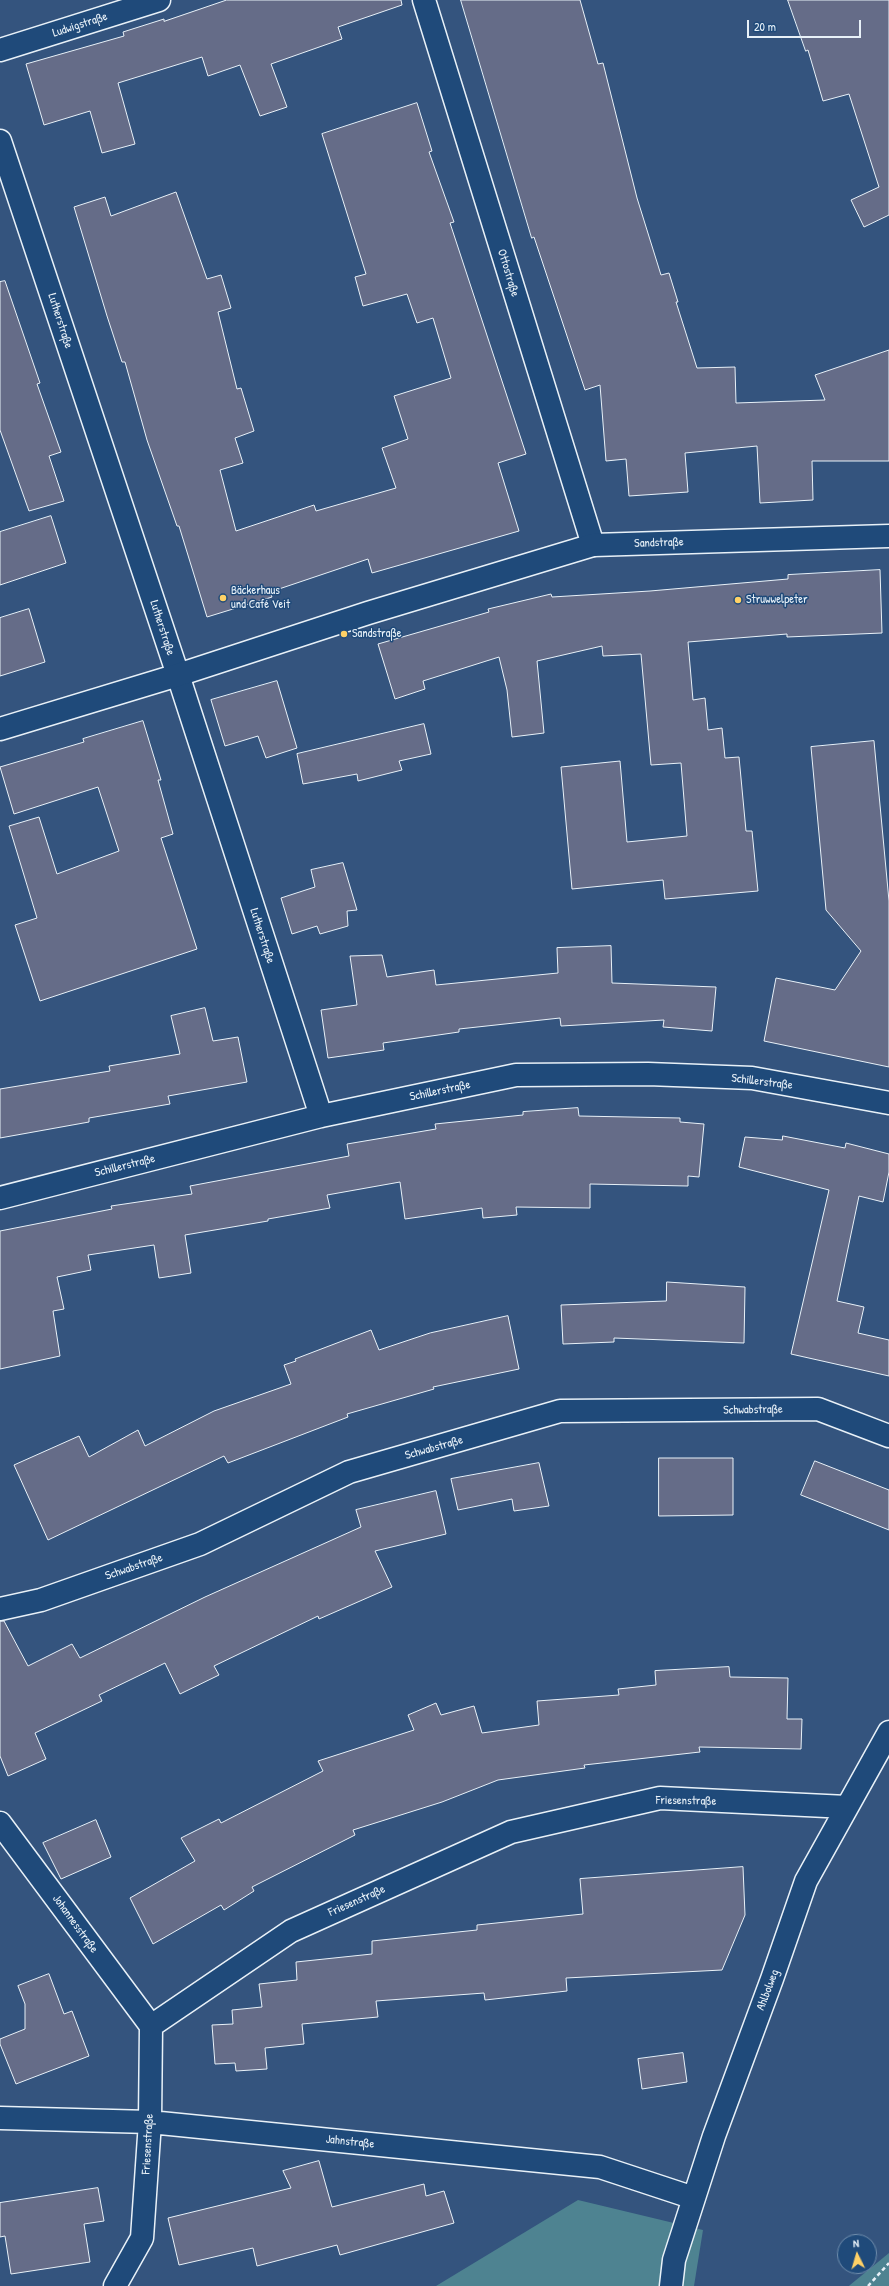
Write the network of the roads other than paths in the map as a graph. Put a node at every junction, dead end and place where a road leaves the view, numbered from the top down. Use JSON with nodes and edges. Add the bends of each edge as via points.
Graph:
{"nodes":[{"id":1,"x":159,"y":0,"type":"edge"},
{"id":2,"x":424,"y":0,"type":"edge"},
{"id":3,"x":0,"y":50,"type":"edge"},
{"id":4,"x":0,"y":141,"type":"edge"},
{"id":5,"x":889,"y":536,"type":"edge"},
{"id":6,"x":593,"y":545,"type":"junction"},
{"id":7,"x":178,"y":675,"type":"junction"},
{"id":8,"x":0,"y":729,"type":"edge"},
{"id":9,"x":889,"y":1103,"type":"edge"},
{"id":10,"x":321,"y":1116,"type":"junction"},
{"id":11,"x":0,"y":1198,"type":"edge"},
{"id":12,"x":889,"y":1436,"type":"edge"},
{"id":13,"x":0,"y":1609,"type":"edge"},
{"id":14,"x":889,"y":1732,"type":"edge"},
{"id":15,"x":847,"y":1807,"type":"junction"},
{"id":16,"x":0,"y":1823,"type":"edge"},
{"id":17,"x":151,"y":2026,"type":"junction"},
{"id":18,"x":0,"y":2118,"type":"edge"},
{"id":19,"x":150,"y":2122,"type":"junction"},
{"id":20,"x":694,"y":2198,"type":"junction"},
{"id":21,"x":115,"y":2286,"type":"edge"},
{"id":22,"x":671,"y":2286,"type":"edge"}],
"edges":[{"from":1,"to":3,"type":"street","name":"Ludwigstraße"},
{"from":2,"to":6,"type":"street","name":"Ottostraße"},
{"from":4,"to":7,"type":"street","name":"Lutherstraße"},
{"from":5,"to":6,"type":"street","name":"Sandstraße"},
{"from":6,"to":7,"type":"street","name":"Sandstraße","via":[[368,613]]},
{"from":7,"to":8,"type":"street","name":"Sandstraße"},
{"from":7,"to":10,"type":"street","name":"Lutherstraße"},
{"from":9,"to":10,"type":"street","name":"Schillerstraße","via":[[752,1078],[648,1074],[516,1075]]},
{"from":10,"to":11,"type":"street","name":"Schillerstraße"},
{"from":12,"to":13,"type":"street","name":"Schwabstraße","via":[[818,1409],[560,1411],[349,1472],[200,1544],[41,1600]]},
{"from":14,"to":15,"type":"street","name":"Ahlbolweg"},
{"from":15,"to":17,"type":"street","name":"Friesenstraße","via":[[660,1798],[511,1832],[291,1931]]},
{"from":15,"to":20,"type":"street","name":"Ahlbolweg","via":[[806,1881],[716,2129]]},
{"from":16,"to":17,"type":"street","name":"Johannesstraße"},
{"from":17,"to":19,"type":"street","name":"Friesenstraße"},
{"from":18,"to":19,"type":"street","name":"Jahnstraße"},
{"from":19,"to":20,"type":"street","name":"Jahnstraße","via":[[600,2166]]},
{"from":19,"to":21,"type":"street","name":"Friesenstraße","via":[[142,2238]]},
{"from":20,"to":22,"type":"street","name":"Ahlbolweg","via":[[674,2260]]}]}
